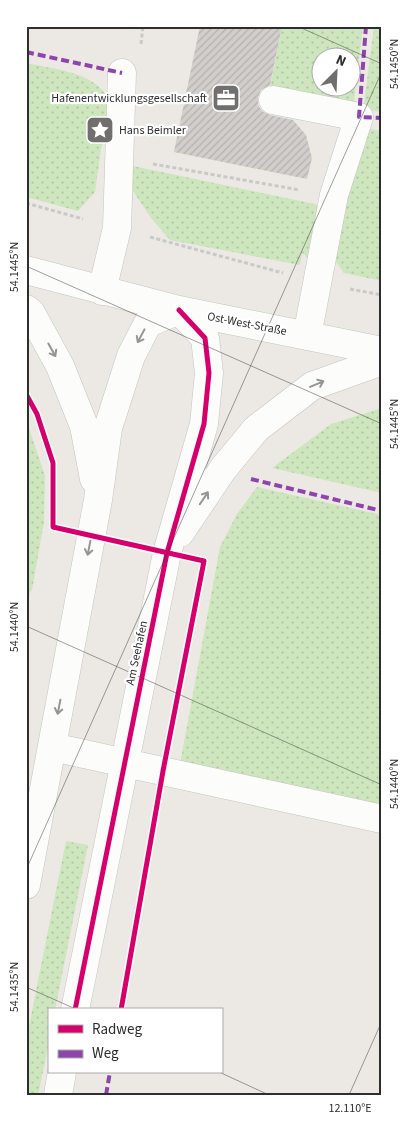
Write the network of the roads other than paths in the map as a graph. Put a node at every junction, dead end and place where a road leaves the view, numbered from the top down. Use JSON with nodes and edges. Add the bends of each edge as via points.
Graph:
{"nodes":[{"id":1,"x":122,"y":73,"type":"dead end"},
{"id":2,"x":273,"y":100,"type":"dead end"},
{"id":3,"x":26,"y":270,"type":"edge"},
{"id":4,"x":102,"y":291,"type":"junction"},
{"id":5,"x":26,"y":309,"type":"edge"},
{"id":6,"x":179,"y":310,"type":"junction"},
{"id":7,"x":306,"y":336,"type":"junction"},
{"id":8,"x":382,"y":351,"type":"edge"},
{"id":9,"x":382,"y":360,"type":"edge"},
{"id":10,"x":98,"y":500,"type":"junction"},
{"id":11,"x":167,"y":553,"type":"junction"},
{"id":12,"x":52,"y":746,"type":"junction"},
{"id":13,"x":124,"y":763,"type":"junction"},
{"id":14,"x":382,"y":819,"type":"edge"},
{"id":15,"x":26,"y":885,"type":"edge"},
{"id":16,"x":75,"y":1008,"type":"edge"},
{"id":17,"x":62,"y":1074,"type":"edge"},
{"id":18,"x":58,"y":1095,"type":"edge"}],
"edges":[{"from":1,"to":4,"type":"street","via":[[117,228]]},
{"from":2,"to":7,"type":"street","via":[[359,117],[334,196]]},
{"from":3,"to":4,"type":"street","name":"Ost-West-Straße"},
{"from":4,"to":6,"type":"street","name":"Ost-West-Straße"},
{"from":5,"to":10,"type":"street","one_way":true,"via":[[60,366],[84,426]]},
{"from":6,"to":7,"type":"street","name":"Ost-West-Straße"},
{"from":6,"to":10,"type":"street","one_way":true,"via":[[148,323],[131,356],[108,428]]},
{"from":6,"to":11,"type":"street","name":"Am Seehafen","via":[[205,338],[209,373],[204,424]]},
{"from":7,"to":8,"type":"street","name":"Ost-West-Straße"},
{"from":11,"to":9,"type":"street","name":"Am Seehafen","one_way":true,"via":[[223,469],[256,429],[312,386]]},
{"from":10,"to":12,"type":"street","one_way":true},
{"from":11,"to":13,"type":"street","name":"Am Seehafen"},
{"from":12,"to":13,"type":"street"},
{"from":12,"to":15,"type":"street"},
{"from":13,"to":14,"type":"street"},
{"from":13,"to":16,"type":"street","name":"Am Seehafen"},
{"from":17,"to":18,"type":"street"}]}
